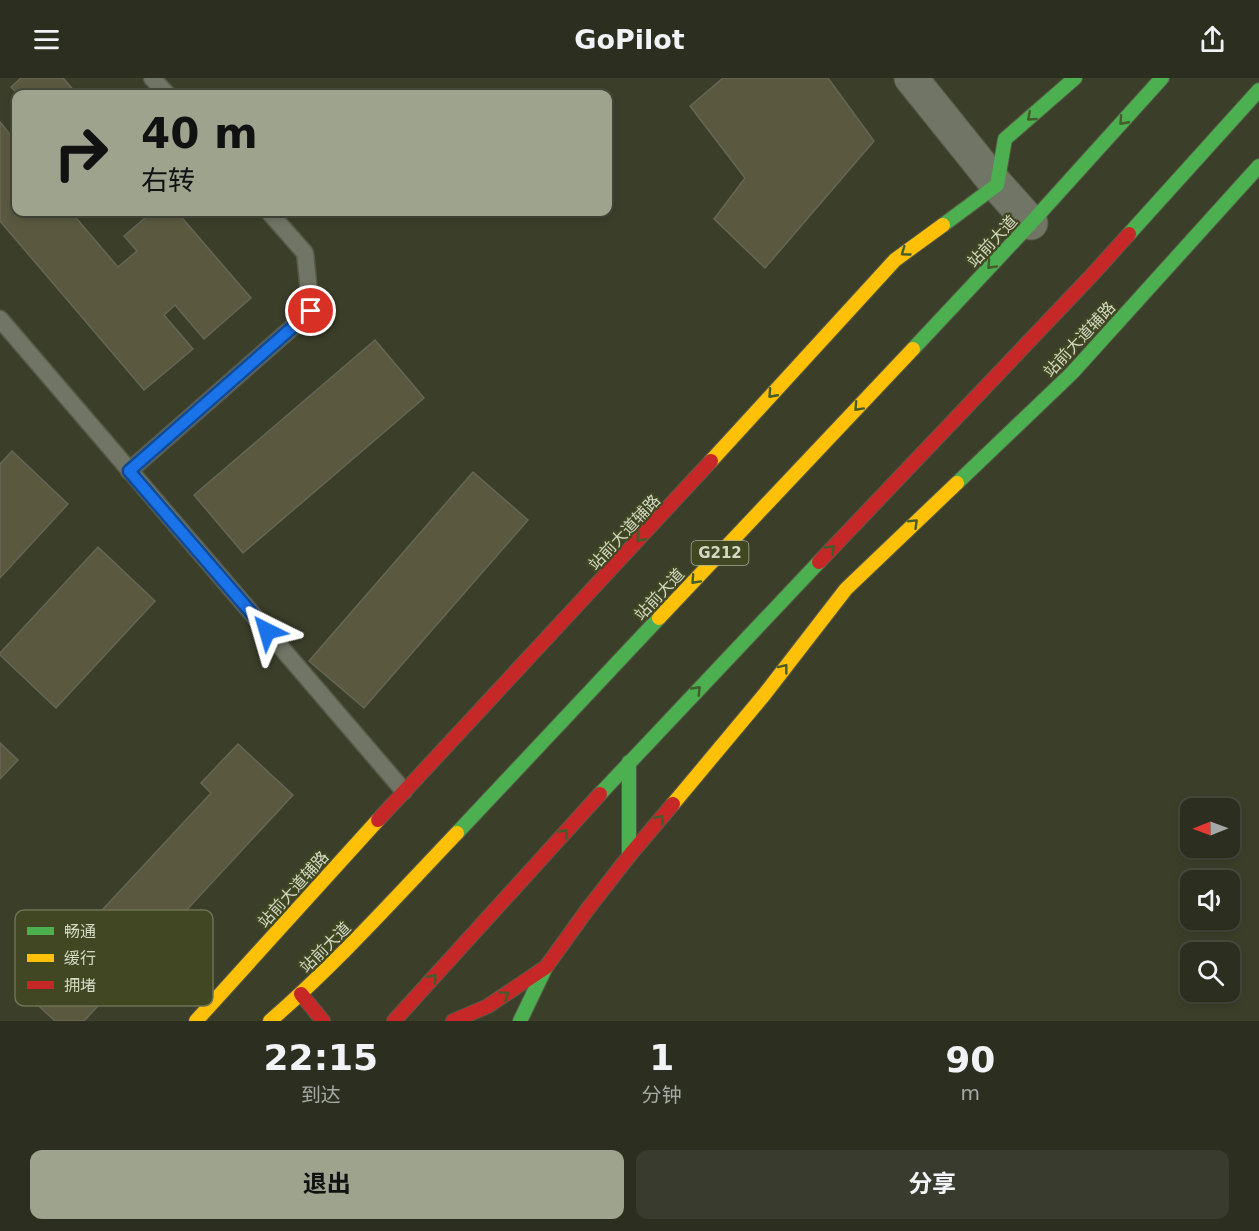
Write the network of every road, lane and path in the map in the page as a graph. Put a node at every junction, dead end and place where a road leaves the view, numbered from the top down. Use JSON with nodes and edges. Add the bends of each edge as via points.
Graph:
{"nodes":[{"id":1,"x":152,"y":78,"type":"edge"},
{"id":2,"x":911,"y":78,"type":"edge"},
{"id":3,"x":1075,"y":78,"type":"edge"},
{"id":4,"x":1162,"y":78,"type":"edge"},
{"id":5,"x":163,"y":90,"type":"edge"},
{"id":6,"x":1259,"y":90,"type":"edge"},
{"id":7,"x":1259,"y":165,"type":"edge"},
{"id":8,"x":997,"y":185,"type":"junction"},
{"id":9,"x":273,"y":216,"type":"edge"},
{"id":10,"x":1030,"y":224,"type":"junction"},
{"id":11,"x":0,"y":320,"type":"edge"},
{"id":12,"x":129,"y":471,"type":"junction"},
{"id":13,"x":629,"y":762,"type":"junction"},
{"id":14,"x":404,"y":791,"type":"junction"},
{"id":15,"x":629,"y":856,"type":"junction"},
{"id":16,"x":546,"y":967,"type":"junction"},
{"id":17,"x":301,"y":994,"type":"junction"},
{"id":18,"x":213,"y":1002,"type":"edge"},
{"id":19,"x":210,"y":1006,"type":"edge"},
{"id":20,"x":196,"y":1021,"type":"edge"},
{"id":21,"x":270,"y":1021,"type":"edge"},
{"id":22,"x":323,"y":1021,"type":"edge"},
{"id":23,"x":394,"y":1021,"type":"edge"},
{"id":24,"x":453,"y":1021,"type":"edge"},
{"id":25,"x":520,"y":1021,"type":"edge"}],
"edges":[{"from":1,"to":5,"type":"lane"},
{"from":2,"to":8,"type":"street"},
{"from":3,"to":8,"type":"main road","one_way":true,"via":[[1005,140]]},
{"from":4,"to":10,"type":"main road","name":"站前大道","number":"G212","one_way":true},
{"from":13,"to":6,"type":"main road","one_way":true,"via":[[1092,275]]},
{"from":15,"to":7,"type":"main road","name":"站前大道辅路","one_way":true,"via":[[764,695],[846,589],[1072,373]]},
{"from":8,"to":10,"type":"street"},
{"from":8,"to":14,"type":"main road","name":"站前大道辅路","one_way":true,"via":[[895,260]]},
{"from":9,"to":12,"type":"lane","via":[[305,253],[311,311]]},
{"from":10,"to":17,"type":"main road","name":"站前大道","number":"G212","one_way":true},
{"from":11,"to":12,"type":"lane"},
{"from":12,"to":14,"type":"lane"},
{"from":13,"to":15,"type":"main road"},
{"from":23,"to":13,"type":"main road","one_way":true},
{"from":14,"to":18,"type":"main road","name":"站前大道辅路"},
{"from":15,"to":16,"type":"main road","name":"站前大道辅路"},
{"from":24,"to":16,"type":"main road","name":"站前大道辅路","one_way":true,"via":[[488,1006]]},
{"from":16,"to":25,"type":"main road"},
{"from":17,"to":21,"type":"main road","name":"站前大道","number":"G212"},
{"from":17,"to":22,"type":"main road"},
{"from":19,"to":20,"type":"main road","name":"站前大道辅路"}]}
